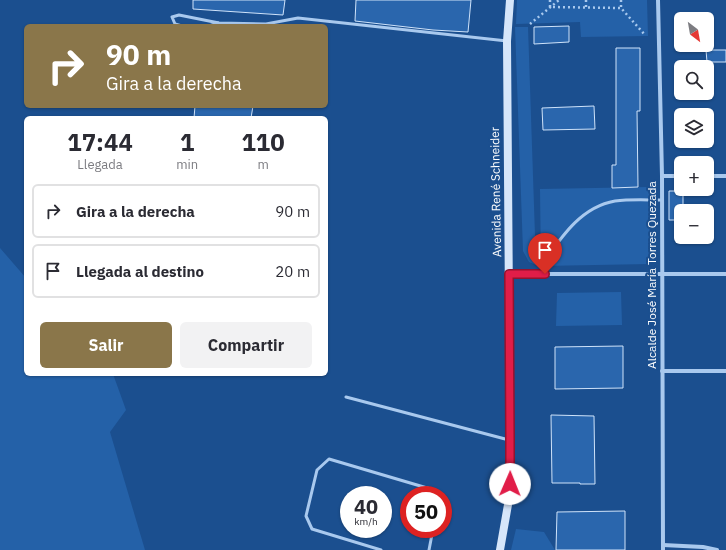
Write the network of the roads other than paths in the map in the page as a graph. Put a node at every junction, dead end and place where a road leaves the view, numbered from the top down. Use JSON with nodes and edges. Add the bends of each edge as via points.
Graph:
{"nodes":[{"id":1,"x":510,"y":0,"type":"edge"},
{"id":2,"x":658,"y":0,"type":"edge"},
{"id":3,"x":219,"y":23,"type":"junction"},
{"id":4,"x":175,"y":24,"type":"edge"},
{"id":5,"x":215,"y":24,"type":"edge"},
{"id":6,"x":507,"y":41,"type":"junction"},
{"id":7,"x":662,"y":176,"type":"junction"},
{"id":8,"x":674,"y":176,"type":"edge"},
{"id":9,"x":714,"y":176,"type":"edge"},
{"id":10,"x":726,"y":176,"type":"edge"},
{"id":11,"x":661,"y":200,"type":"junction"},
{"id":12,"x":509,"y":274,"type":"junction"},
{"id":13,"x":545,"y":274,"type":"junction"},
{"id":14,"x":662,"y":274,"type":"junction"},
{"id":15,"x":726,"y":274,"type":"edge"},
{"id":16,"x":662,"y":371,"type":"junction"},
{"id":17,"x":726,"y":371,"type":"edge"},
{"id":18,"x":346,"y":397,"type":"dead end"},
{"id":19,"x":510,"y":440,"type":"junction"},
{"id":20,"x":420,"y":486,"type":"edge"},
{"id":21,"x":431,"y":538,"type":"edge"},
{"id":22,"x":663,"y":545,"type":"junction"},
{"id":23,"x":381,"y":550,"type":"edge"},
{"id":24,"x":429,"y":550,"type":"edge"},
{"id":25,"x":500,"y":550,"type":"edge"},
{"id":26,"x":663,"y":550,"type":"edge"},
{"id":27,"x":717,"y":550,"type":"edge"}],
"edges":[{"from":1,"to":6,"type":"main road","name":"Avenida René Schneider"},
{"from":2,"to":7,"type":"street","name":"Alcalde José María Torres Quezada"},
{"from":3,"to":4,"type":"lane","via":[[179,15],[172,17]]},
{"from":3,"to":5,"type":"lane"},
{"from":3,"to":6,"type":"lane","via":[[266,24],[298,18]]},
{"from":6,"to":12,"type":"main road","name":"Avenida René Schneider"},
{"from":7,"to":8,"type":"street"},
{"from":7,"to":11,"type":"street","name":"Alcalde José María Torres Quezada"},
{"from":9,"to":10,"type":"street"},
{"from":11,"to":13,"type":"lane","via":[[612,202],[579,218],[541,266]]},
{"from":11,"to":14,"type":"street","name":"Alcalde José María Torres Quezada"},
{"from":12,"to":13,"type":"street"},
{"from":12,"to":19,"type":"main road","name":"Avenida René Schneider"},
{"from":13,"to":14,"type":"street"},
{"from":14,"to":15,"type":"street"},
{"from":14,"to":16,"type":"street","name":"Alcalde José María Torres Quezada"},
{"from":16,"to":17,"type":"street"},
{"from":16,"to":22,"type":"street","name":"Alcalde José María Torres Quezada"},
{"from":18,"to":19,"type":"lane"},
{"from":19,"to":25,"type":"main road","name":"Avenida René Schneider","via":[[509,499]]},
{"from":20,"to":23,"type":"lane","via":[[329,459],[317,470],[306,516],[312,529]]},
{"from":21,"to":24,"type":"lane"},
{"from":22,"to":26,"type":"street","name":"Alcalde José María Torres Quezada"},
{"from":22,"to":27,"type":"street"}]}
